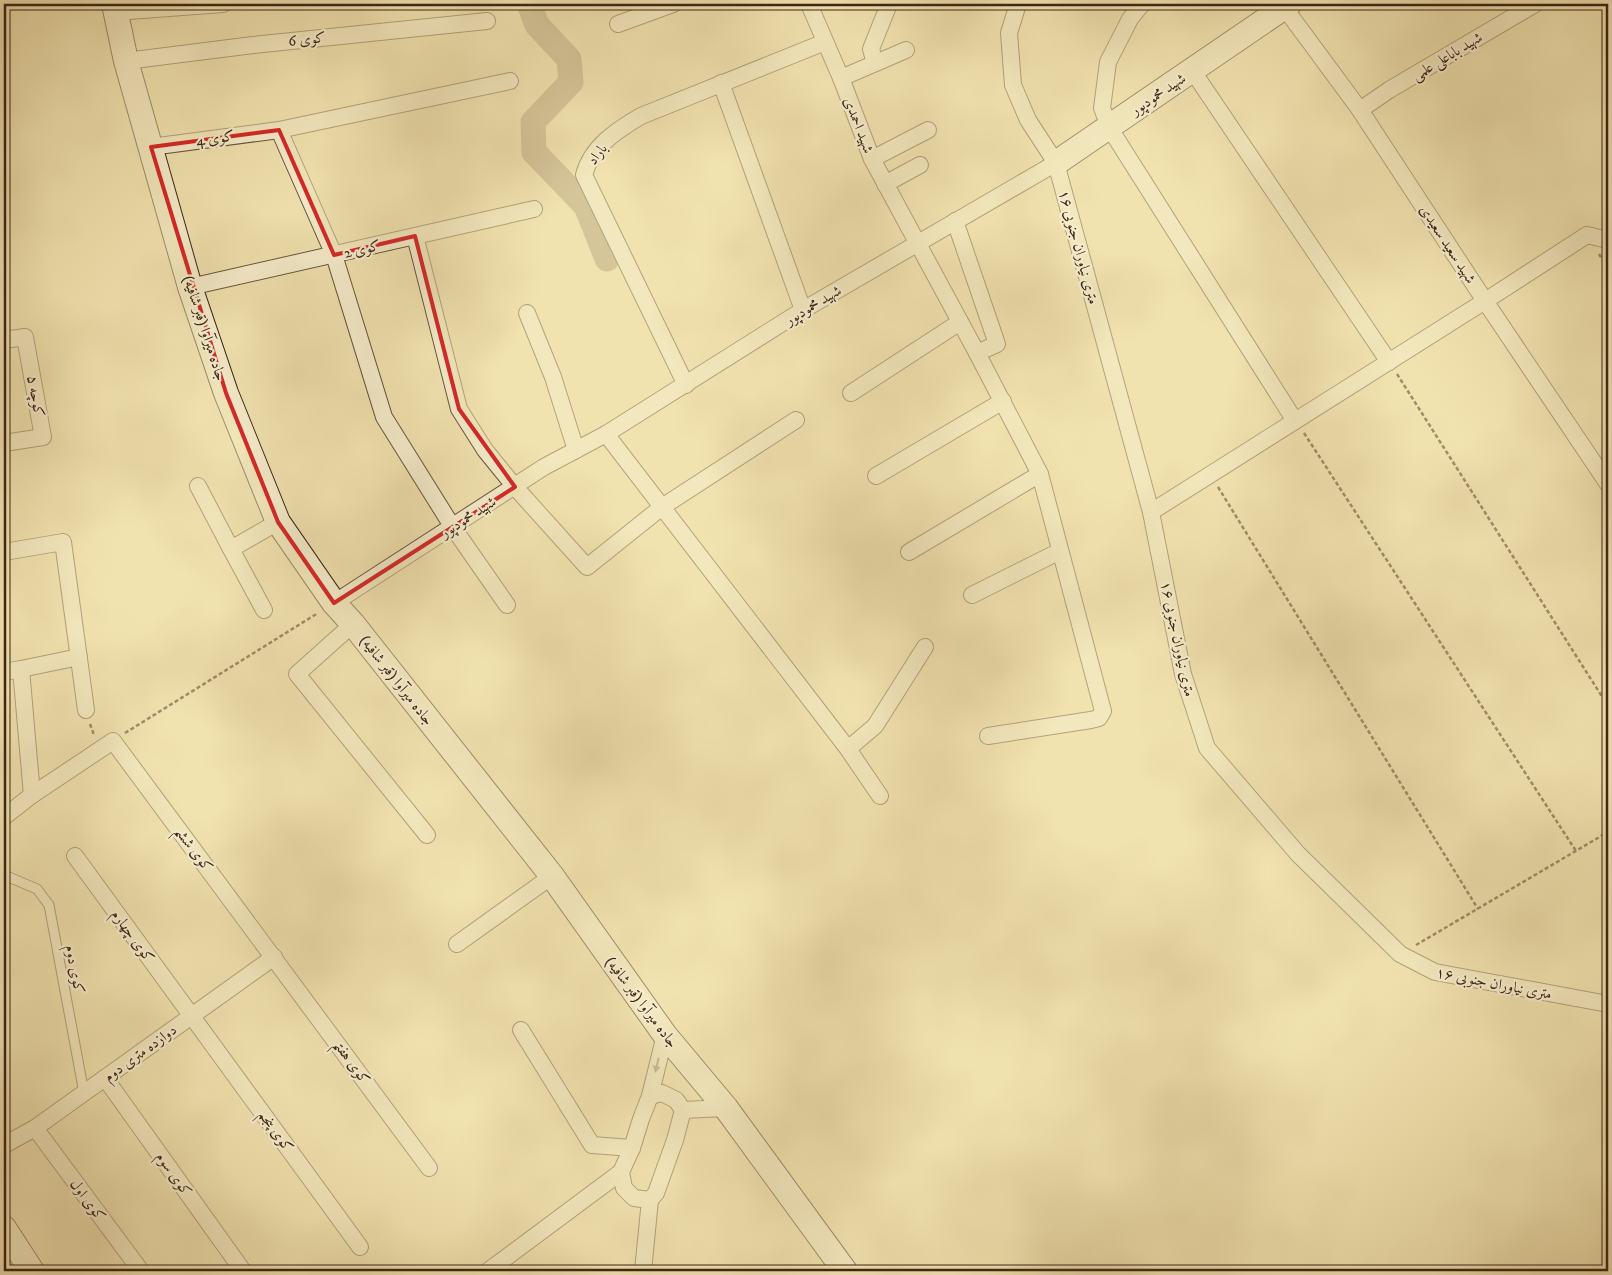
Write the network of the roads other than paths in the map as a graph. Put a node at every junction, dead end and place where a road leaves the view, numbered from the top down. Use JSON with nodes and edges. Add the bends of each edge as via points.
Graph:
{"nodes":[{"id":1,"x":223,"y":4,"type":"edge"},
{"id":2,"x":673,"y":4,"type":"edge"},
{"id":3,"x":809,"y":4,"type":"edge"},
{"id":4,"x":889,"y":4,"type":"edge"},
{"id":5,"x":1018,"y":4,"type":"edge"},
{"id":6,"x":1142,"y":4,"type":"edge"},
{"id":7,"x":1535,"y":4,"type":"edge"},
{"id":8,"x":1286,"y":5,"type":"edge"},
{"id":9,"x":114,"y":8,"type":"edge"},
{"id":10,"x":488,"y":20,"type":"dead end"},
{"id":11,"x":618,"y":24,"type":"dead end"},
{"id":12,"x":825,"y":42,"type":"junction"},
{"id":13,"x":906,"y":50,"type":"dead end"},
{"id":14,"x":126,"y":61,"type":"junction"},
{"id":15,"x":875,"y":63,"type":"junction"},
{"id":16,"x":1192,"y":70,"type":"junction"},
{"id":17,"x":841,"y":78,"type":"junction"},
{"id":18,"x":510,"y":81,"type":"dead end"},
{"id":19,"x":721,"y":83,"type":"junction"},
{"id":20,"x":1360,"y":110,"type":"junction"},
{"id":21,"x":1109,"y":127,"type":"junction"},
{"id":22,"x":279,"y":130,"type":"junction"},
{"id":23,"x":928,"y":130,"type":"dead end"},
{"id":24,"x":151,"y":147,"type":"junction"},
{"id":25,"x":872,"y":159,"type":"junction"},
{"id":26,"x":1056,"y":163,"type":"junction"},
{"id":27,"x":920,"y":165,"type":"dead end"},
{"id":28,"x":885,"y":184,"type":"junction"},
{"id":29,"x":534,"y":209,"type":"dead end"},
{"id":30,"x":955,"y":221,"type":"junction"},
{"id":31,"x":415,"y":236,"type":"junction"},
{"id":32,"x":1608,"y":240,"type":"edge"},
{"id":33,"x":918,"y":242,"type":"junction"},
{"id":34,"x":334,"y":255,"type":"junction"},
{"id":35,"x":190,"y":287,"type":"junction"},
{"id":36,"x":1485,"y":301,"type":"junction"},
{"id":37,"x":803,"y":310,"type":"junction"},
{"id":38,"x":526,"y":313,"type":"dead end"},
{"id":39,"x":960,"y":322,"type":"junction"},
{"id":40,"x":4,"y":340,"type":"edge"},
{"id":41,"x":977,"y":353,"type":"junction"},
{"id":42,"x":1389,"y":362,"type":"junction"},
{"id":43,"x":686,"y":385,"type":"junction"},
{"id":44,"x":852,"y":393,"type":"dead end"},
{"id":45,"x":1003,"y":401,"type":"junction"},
{"id":46,"x":796,"y":420,"type":"dead end"},
{"id":47,"x":1296,"y":421,"type":"junction"},
{"id":48,"x":606,"y":434,"type":"junction"},
{"id":49,"x":4,"y":444,"type":"edge"},
{"id":50,"x":576,"y":450,"type":"junction"},
{"id":51,"x":1040,"y":474,"type":"junction"},
{"id":52,"x":876,"y":476,"type":"dead end"},
{"id":53,"x":1608,"y":484,"type":"edge"},
{"id":54,"x":198,"y":486,"type":"dead end"},
{"id":55,"x":515,"y":486,"type":"junction"},
{"id":56,"x":662,"y":507,"type":"junction"},
{"id":57,"x":1151,"y":512,"type":"junction"},
{"id":58,"x":278,"y":522,"type":"junction"},
{"id":59,"x":452,"y":526,"type":"junction"},
{"id":60,"x":231,"y":549,"type":"junction"},
{"id":61,"x":1060,"y":551,"type":"junction"},
{"id":62,"x":4,"y":552,"type":"edge"},
{"id":63,"x":909,"y":552,"type":"dead end"},
{"id":64,"x":972,"y":595,"type":"dead end"},
{"id":65,"x":334,"y":603,"type":"junction"},
{"id":66,"x":507,"y":605,"type":"dead end"},
{"id":67,"x":264,"y":610,"type":"dead end"},
{"id":68,"x":353,"y":624,"type":"junction"},
{"id":69,"x":925,"y":648,"type":"dead end"},
{"id":70,"x":78,"y":657,"type":"junction"},
{"id":71,"x":21,"y":669,"type":"junction"},
{"id":72,"x":4,"y":672,"type":"edge"},
{"id":73,"x":86,"y":710,"type":"road end"},
{"id":74,"x":988,"y":736,"type":"dead end"},
{"id":75,"x":848,"y":749,"type":"junction"},
{"id":76,"x":32,"y":795,"type":"junction"},
{"id":77,"x":880,"y":796,"type":"dead end"},
{"id":78,"x":4,"y":816,"type":"edge"},
{"id":79,"x":427,"y":835,"type":"dead end"},
{"id":80,"x":75,"y":856,"type":"dead end"},
{"id":81,"x":4,"y":875,"type":"edge"},
{"id":82,"x":552,"y":876,"type":"junction"},
{"id":83,"x":457,"y":944,"type":"dead end"},
{"id":84,"x":274,"y":957,"type":"junction"},
{"id":85,"x":1608,"y":1004,"type":"edge"},
{"id":86,"x":191,"y":1016,"type":"junction"},
{"id":87,"x":521,"y":1030,"type":"dead end"},
{"id":88,"x":665,"y":1035,"type":"junction"},
{"id":89,"x":106,"y":1078,"type":"junction"},
{"id":90,"x":84,"y":1093,"type":"junction"},
{"id":91,"x":650,"y":1096,"type":"junction"},
{"id":92,"x":726,"y":1108,"type":"junction"},
{"id":93,"x":683,"y":1110,"type":"junction"},
{"id":94,"x":35,"y":1128,"type":"junction"},
{"id":95,"x":4,"y":1145,"type":"edge"},
{"id":96,"x":632,"y":1148,"type":"junction"},
{"id":97,"x":429,"y":1168,"type":"dead end"},
{"id":98,"x":621,"y":1172,"type":"junction"},
{"id":99,"x":650,"y":1200,"type":"junction"},
{"id":100,"x":4,"y":1228,"type":"edge"},
{"id":101,"x":360,"y":1247,"type":"dead end"},
{"id":102,"x":32,"y":1271,"type":"edge"},
{"id":103,"x":141,"y":1271,"type":"edge"},
{"id":104,"x":243,"y":1271,"type":"edge"},
{"id":105,"x":488,"y":1271,"type":"edge"},
{"id":106,"x":643,"y":1271,"type":"edge"},
{"id":107,"x":845,"y":1271,"type":"edge"}],
"edges":[{"from":1,"to":9,"type":"street"},
{"from":2,"to":11,"type":"street"},
{"from":3,"to":12,"type":"street","name":"شهید احمدی"},
{"from":4,"to":15,"type":"street","via":[[871,49]]},
{"from":5,"to":26,"type":"street","name":"۱۶ متری نیاوران جنوبی","via":[[1009,33],[1013,85],[1028,120]]},
{"from":6,"to":21,"type":"street","via":[[1130,19],[1108,62],[1102,108]]},
{"from":7,"to":20,"type":"street","name":"شهید باباعلی علمی"},
{"from":8,"to":16,"type":"street","name":"شهید محمودپور"},
{"from":8,"to":20,"type":"street","name":"شهید سعید سعیدی"},
{"from":9,"to":14,"type":"street","name":"جاده میرآوا (قبر شافیه)"},
{"from":10,"to":14,"type":"street","name":"کوی 6"},
{"from":12,"to":17,"type":"street","name":"شهید احمدی"},
{"from":12,"to":19,"type":"street","name":"باراد"},
{"from":13,"to":15,"type":"street"},
{"from":14,"to":24,"type":"street","name":"جاده میرآوا (قبر شافیه)"},
{"from":15,"to":17,"type":"street"},
{"from":16,"to":21,"type":"street","name":"شهید محمودپور"},
{"from":16,"to":42,"type":"street"},
{"from":17,"to":25,"type":"street","name":"شهید احمدی"},
{"from":18,"to":22,"type":"street","name":"کوی 4"},
{"from":19,"to":37,"type":"street"},
{"from":19,"to":43,"type":"street","name":"باراد","via":[[641,116],[618,130],[591,157],[584,175]]},
{"from":20,"to":36,"type":"street","name":"شهید سعید سعیدی"},
{"from":21,"to":26,"type":"street","name":"شهید محمودپور"},
{"from":21,"to":47,"type":"street"},
{"from":22,"to":24,"type":"street","name":"کوی 4"},
{"from":22,"to":34,"type":"street"},
{"from":23,"to":25,"type":"street"},
{"from":24,"to":35,"type":"street","name":"جاده میرآوا (قبر شافیه)"},
{"from":25,"to":28,"type":"street","name":"شهید احمدی"},
{"from":26,"to":30,"type":"street","name":"شهید محمودپور"},
{"from":26,"to":57,"type":"street","name":"۱۶ متری نیاوران جنوبی"},
{"from":27,"to":28,"type":"street"},
{"from":28,"to":33,"type":"street","name":"شهید احمدی"},
{"from":29,"to":31,"type":"street","name":"کوی 2"},
{"from":30,"to":33,"type":"street","name":"شهید محمودپور"},
{"from":30,"to":41,"type":"street","via":[[997,344]]},
{"from":31,"to":34,"type":"street","name":"کوی 2"},
{"from":31,"to":55,"type":"street","via":[[459,409],[485,450]]},
{"from":32,"to":36,"type":"street","via":[[1587,234]]},
{"from":33,"to":37,"type":"street","name":"شهید محمودپور"},
{"from":33,"to":39,"type":"street","name":"شهید احمدی"},
{"from":34,"to":35,"type":"street","name":"کوی 2"},
{"from":34,"to":59,"type":"street","via":[[384,417]]},
{"from":35,"to":58,"type":"street","name":"جاده میرآوا (قبر شافیه)","via":[[226,392]]},
{"from":36,"to":42,"type":"street"},
{"from":36,"to":53,"type":"street","name":"شهید سعید سعیدی"},
{"from":37,"to":43,"type":"street","name":"شهید محمودپور"},
{"from":38,"to":50,"type":"street","via":[[553,377]]},
{"from":39,"to":41,"type":"street","name":"شهید احمدی"},
{"from":39,"to":44,"type":"street"},
{"from":40,"to":49,"type":"street","name":"کوچه ۵","via":[[25,337],[43,437]]},
{"from":41,"to":45,"type":"street","name":"شهید احمدی"},
{"from":42,"to":47,"type":"street"},
{"from":43,"to":48,"type":"street","name":"شهید محمودپور"},
{"from":45,"to":51,"type":"street","name":"شهید احمدی"},
{"from":45,"to":52,"type":"street"},
{"from":46,"to":56,"type":"street"},
{"from":47,"to":57,"type":"street"},
{"from":48,"to":50,"type":"street","name":"شهید محمودپور"},
{"from":48,"to":56,"type":"street"},
{"from":50,"to":55,"type":"street","name":"شهید محمودپور"},
{"from":51,"to":61,"type":"street","name":"شهید احمدی"},
{"from":51,"to":63,"type":"street"},
{"from":54,"to":60,"type":"street"},
{"from":55,"to":56,"type":"street","via":[[587,567]]},
{"from":55,"to":59,"type":"street","name":"شهید محمودپور"},
{"from":56,"to":75,"type":"street"},
{"from":57,"to":85,"type":"street","name":"۱۶ متری نیاوران جنوبی","via":[[1183,674],[1206,748],[1298,854],[1400,954],[1435,972]]},
{"from":58,"to":60,"type":"street"},
{"from":58,"to":65,"type":"street","name":"جاده میرآوا (قبر شافیه)"},
{"from":59,"to":65,"type":"street","name":"شهید محمودپور"},
{"from":59,"to":66,"type":"street"},
{"from":60,"to":67,"type":"street"},
{"from":61,"to":64,"type":"street"},
{"from":61,"to":74,"type":"street","name":"شهید احمدی","via":[[1103,711],[1099,718],[1091,720]]},
{"from":62,"to":70,"type":"street","via":[[63,542]]},
{"from":65,"to":68,"type":"street","name":"جاده میرآوا (قبر شافیه)"},
{"from":68,"to":79,"type":"street","via":[[297,674]]},
{"from":68,"to":82,"type":"street","name":"جاده میرآوا (قبر شافیه)"},
{"from":69,"to":75,"type":"street","via":[[875,726]]},
{"from":70,"to":71,"type":"street"},
{"from":70,"to":73,"type":"street"},
{"from":71,"to":72,"type":"street"},
{"from":71,"to":76,"type":"street"},
{"from":75,"to":77,"type":"street"},
{"from":76,"to":78,"type":"street"},
{"from":76,"to":84,"type":"street","name":"کوی ششم","via":[[113,741]]},
{"from":80,"to":86,"type":"street","name":"کوی چهارم"},
{"from":81,"to":90,"type":"lane","name":"کوی دوم","via":[[37,890],[49,905]]},
{"from":82,"to":83,"type":"street"},
{"from":82,"to":88,"type":"street","name":"جاده میرآوا (قبر شافیه)"},
{"from":84,"to":86,"type":"street","name":"دوازده متری دوم"},
{"from":84,"to":97,"type":"street","name":"کوی هفتم"},
{"from":86,"to":89,"type":"street","name":"دوازده متری دوم"},
{"from":86,"to":101,"type":"street","name":"کوی پنجم"},
{"from":87,"to":96,"type":"street","via":[[592,1145]]},
{"from":88,"to":91,"type":"street","one_way":true},
{"from":88,"to":92,"type":"street","name":"جاده میرآوا (قبر شافیه)"},
{"from":89,"to":90,"type":"street","name":"دوازده متری دوم"},
{"from":89,"to":104,"type":"street","name":"کوی سوم"},
{"from":90,"to":94,"type":"street","name":"دوازده متری دوم"},
{"from":91,"to":93,"type":"street","via":[[662,1093],[676,1100]]},
{"from":91,"to":96,"type":"street"},
{"from":92,"to":93,"type":"street"},
{"from":92,"to":107,"type":"street","name":"جاده میرآوا (قبر شافیه)"},
{"from":93,"to":99,"type":"street","via":[[656,1193]]},
{"from":94,"to":95,"type":"street","name":"دوازده متری دوم"},
{"from":94,"to":103,"type":"street","name":"کوی اول"},
{"from":96,"to":98,"type":"street"},
{"from":98,"to":99,"type":"street","via":[[624,1188],[634,1198]]},
{"from":98,"to":105,"type":"street"},
{"from":99,"to":106,"type":"street"},
{"from":100,"to":102,"type":"street"}]}
